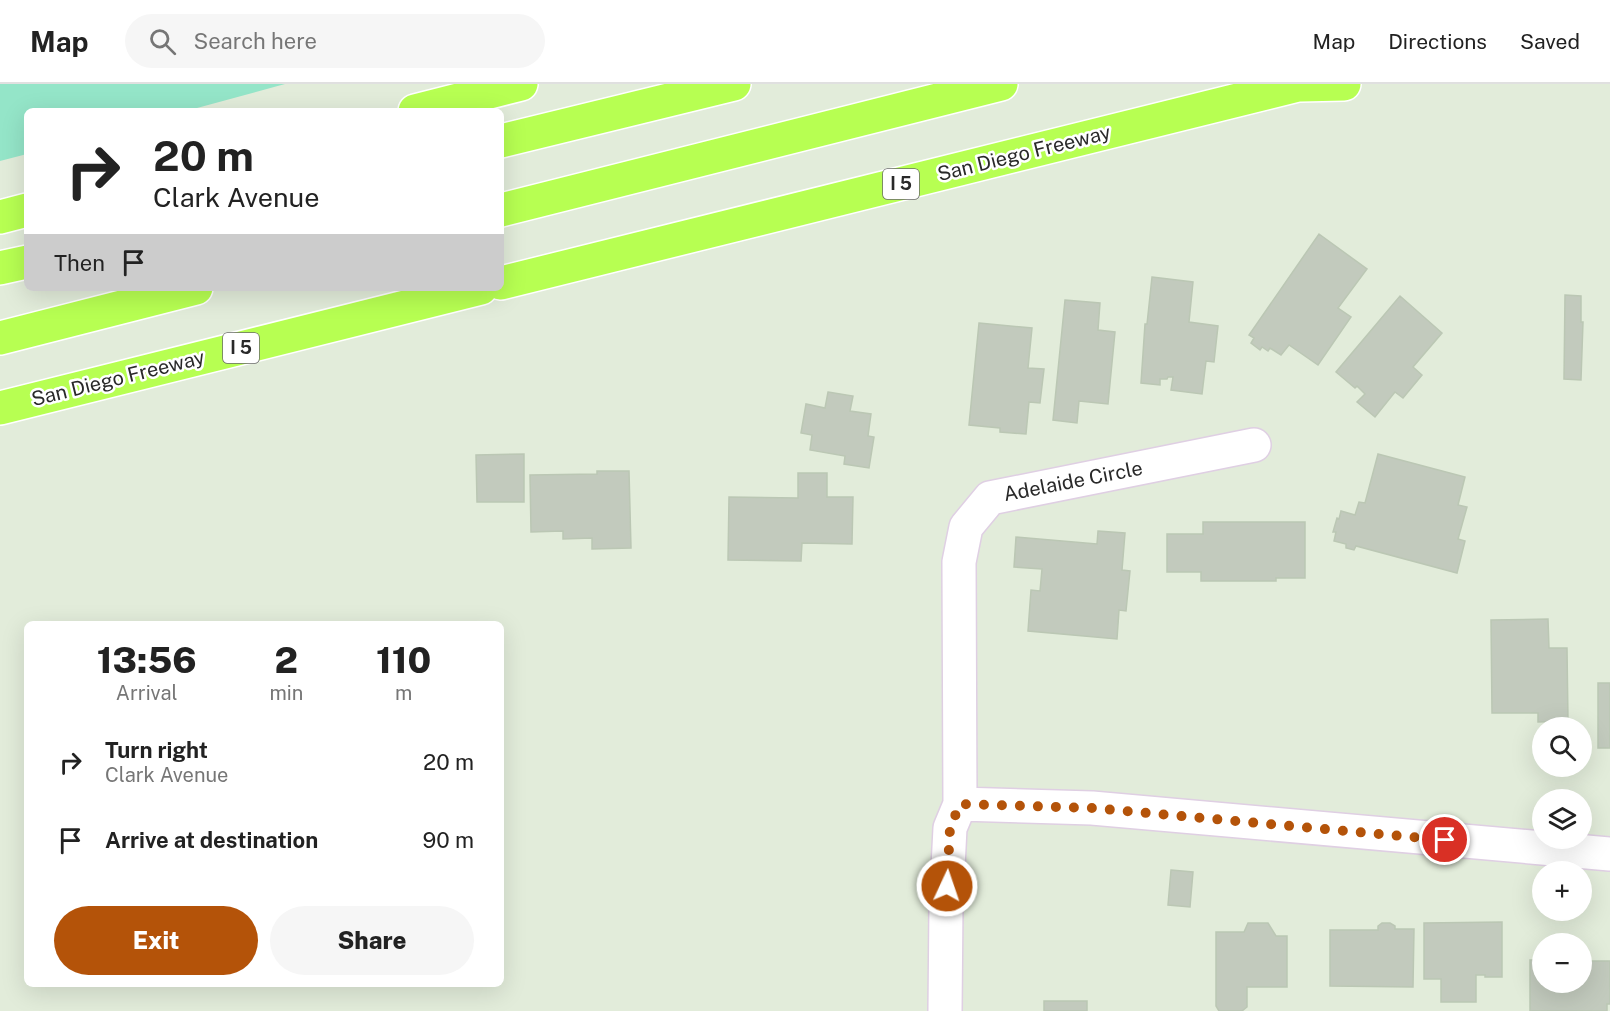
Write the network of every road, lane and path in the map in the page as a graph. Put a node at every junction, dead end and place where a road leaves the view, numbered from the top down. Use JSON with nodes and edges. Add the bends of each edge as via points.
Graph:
{"nodes":[{"id":1,"x":521,"y":84,"type":"edge"},
{"id":2,"x":734,"y":84,"type":"edge"},
{"id":3,"x":1001,"y":84,"type":"edge"},
{"id":4,"x":1301,"y":84,"type":"edge"},
{"id":5,"x":1344,"y":84,"type":"edge"},
{"id":6,"x":427,"y":108,"type":"edge"},
{"id":7,"x":504,"y":140,"type":"edge"},
{"id":8,"x":504,"y":209,"type":"edge"},
{"id":9,"x":24,"y":211,"type":"edge"},
{"id":10,"x":0,"y":217,"type":"edge"},
{"id":11,"x":24,"y":263,"type":"edge"},
{"id":12,"x":0,"y":268,"type":"edge"},
{"id":13,"x":504,"y":282,"type":"edge"},
{"id":14,"x":184,"y":291,"type":"edge"},
{"id":15,"x":470,"y":291,"type":"edge"},
{"id":16,"x":0,"y":338,"type":"edge"},
{"id":17,"x":0,"y":408,"type":"edge"},
{"id":18,"x":1254,"y":445,"type":"dead end"},
{"id":19,"x":960,"y":804,"type":"junction"},
{"id":20,"x":1610,"y":854,"type":"edge"},
{"id":21,"x":945,"y":1011,"type":"edge"}],
"edges":[{"from":1,"to":6,"type":"highway"},
{"from":2,"to":7,"type":"highway"},
{"from":3,"to":8,"type":"highway"},
{"from":4,"to":5,"type":"highway","name":"San Diego Freeway"},
{"from":4,"to":13,"type":"highway","name":"San Diego Freeway","number":"I 5"},
{"from":9,"to":10,"type":"highway"},
{"from":11,"to":12,"type":"highway"},
{"from":14,"to":16,"type":"highway"},
{"from":15,"to":17,"type":"highway","name":"San Diego Freeway","number":"I 5"},
{"from":18,"to":19,"type":"street","name":"Adelaide Circle","via":[[990,498],[966,527],[959,562]]},
{"from":19,"to":20,"type":"street","via":[[1092,808]]},
{"from":19,"to":21,"type":"street","via":[[950,828]]}]}
